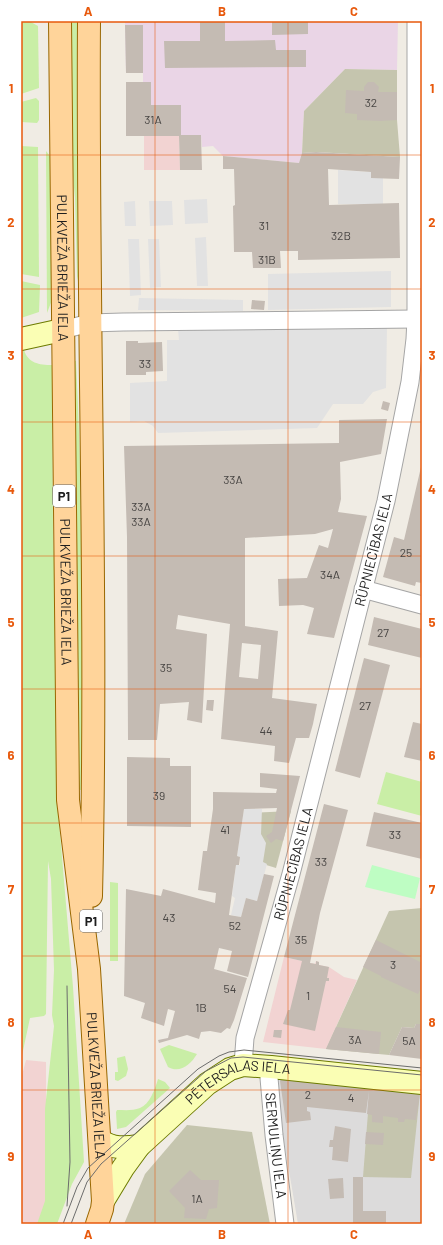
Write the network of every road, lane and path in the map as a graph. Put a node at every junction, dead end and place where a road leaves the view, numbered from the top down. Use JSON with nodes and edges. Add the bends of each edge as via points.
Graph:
{"nodes":[{"id":1,"x":60,"y":21,"type":"edge"},
{"id":2,"x":89,"y":21,"type":"edge"},
{"id":3,"x":416,"y":21,"type":"edge"},
{"id":4,"x":416,"y":319,"type":"junction"},
{"id":5,"x":90,"y":323,"type":"junction"},
{"id":6,"x":62,"y":330,"type":"junction"},
{"id":7,"x":21,"y":339,"type":"edge"},
{"id":8,"x":363,"y":589,"type":"junction"},
{"id":9,"x":422,"y":605,"type":"edge"},
{"id":10,"x":68,"y":800,"type":"junction"},
{"id":11,"x":93,"y":802,"type":"junction"},
{"id":12,"x":89,"y":969,"type":"junction"},
{"id":13,"x":244,"y":1065,"type":"junction"},
{"id":14,"x":271,"y":1067,"type":"junction"},
{"id":15,"x":422,"y":1083,"type":"edge"},
{"id":16,"x":100,"y":1140,"type":"junction"},
{"id":17,"x":140,"y":1146,"type":"junction"},
{"id":18,"x":103,"y":1201,"type":"junction"},
{"id":19,"x":97,"y":1224,"type":"edge"},
{"id":20,"x":285,"y":1224,"type":"edge"}],
"edges":[{"from":1,"to":6,"type":"main road","name":"PULKVEŽA BRIEŽA IELA","number":"P1"},
{"from":2,"to":5,"type":"main road","name":"PULKVEŽA BRIEŽA IELA","number":"P1"},
{"from":3,"to":4,"type":"street","name":"RŪPNIECĪBAS IELA"},
{"from":4,"to":5,"type":"street"},
{"from":4,"to":8,"type":"street","name":"RŪPNIECĪBAS IELA","via":[[404,416],[386,501]]},
{"from":5,"to":6,"type":"street"},
{"from":5,"to":11,"type":"main road","name":"PULKVEŽA BRIEŽA IELA","number":"P1"},
{"from":6,"to":7,"type":"street"},
{"from":6,"to":10,"type":"main road","name":"PULKVEŽA BRIEŽA IELA","number":"P1"},
{"from":8,"to":9,"type":"street"},
{"from":8,"to":13,"type":"street","name":"RŪPNIECĪBAS IELA","via":[[291,874],[245,1038]]},
{"from":10,"to":11,"type":"main road","via":[[74,810],[81,813],[89,809]]},
{"from":10,"to":12,"type":"main road","name":"PULKVEŽA BRIEŽA IELA","number":"P1"},
{"from":11,"to":12,"type":"main road","name":"PULKVEŽA BRIEŽA IELA","number":"P1"},
{"from":12,"to":16,"type":"main road","name":"PULKVEŽA BRIEŽA IELA","number":"P1"},
{"from":13,"to":14,"type":"street","name":"PĒTERSALAS IELA"},
{"from":13,"to":17,"type":"street","name":"PĒTERSALAS IELA","via":[[230,1069],[207,1084]]},
{"from":14,"to":15,"type":"street","name":"PĒTERSALAS IELA"},
{"from":14,"to":20,"type":"street","name":"SERMULIŅU IELA","via":[[269,1078],[274,1135]]},
{"from":16,"to":17,"type":"street","via":[[119,1148]]},
{"from":16,"to":18,"type":"main road","name":"PULKVEŽA BRIEŽA IELA","number":"P1"},
{"from":17,"to":18,"type":"street","name":"PĒTERSALAS IELA"},
{"from":18,"to":19,"type":"main road","number":"P1"}]}
